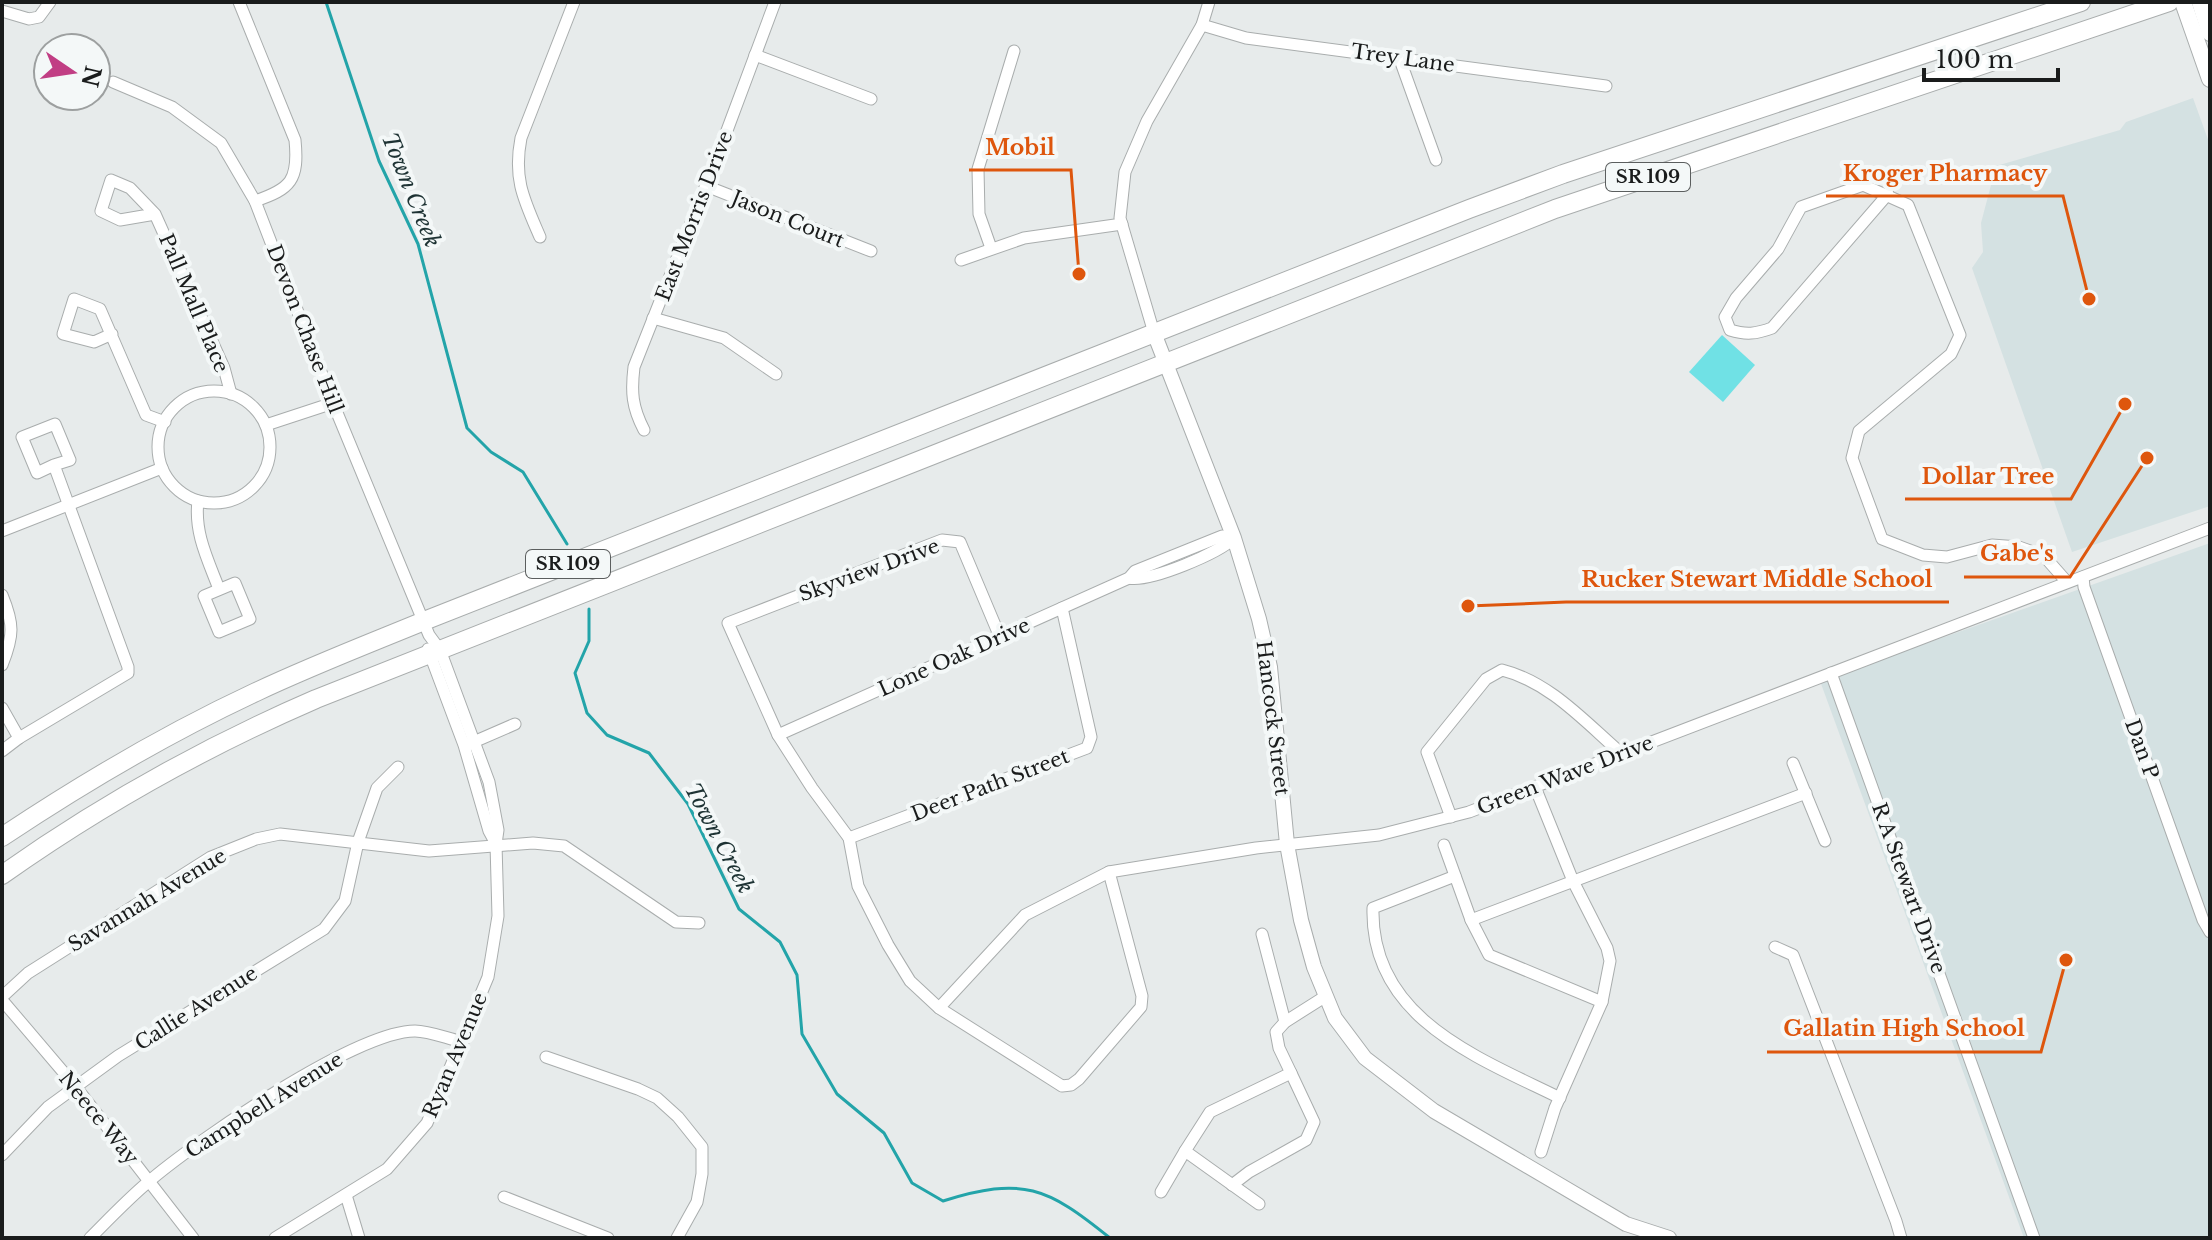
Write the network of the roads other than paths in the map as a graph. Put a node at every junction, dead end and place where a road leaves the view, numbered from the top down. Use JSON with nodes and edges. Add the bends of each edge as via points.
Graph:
{"nodes":[{"id":1,"x":50,"y":2,"type":"edge"},
{"id":2,"x":239,"y":2,"type":"edge"},
{"id":3,"x":574,"y":2,"type":"edge"},
{"id":4,"x":775,"y":2,"type":"edge"},
{"id":5,"x":1209,"y":2,"type":"edge"},
{"id":6,"x":2081,"y":2,"type":"edge"},
{"id":7,"x":2169,"y":2,"type":"edge"},
{"id":8,"x":2183,"y":2,"type":"edge"},
{"id":9,"x":2200,"y":2,"type":"edge"},
{"id":10,"x":2,"y":11,"type":"edge"},
{"id":11,"x":1202,"y":25,"type":"junction"},
{"id":12,"x":2210,"y":33,"type":"edge"},
{"id":13,"x":1014,"y":51,"type":"dead end"},
{"id":14,"x":755,"y":55,"type":"junction"},
{"id":15,"x":1399,"y":57,"type":"junction"},
{"id":16,"x":2210,"y":79,"type":"edge"},
{"id":17,"x":113,"y":82,"type":"dead end"},
{"id":18,"x":1606,"y":86,"type":"dead end"},
{"id":19,"x":871,"y":99,"type":"dead end"},
{"id":20,"x":1436,"y":160,"type":"dead end"},
{"id":21,"x":706,"y":186,"type":"junction"},
{"id":22,"x":1888,"y":194,"type":"junction"},
{"id":23,"x":255,"y":201,"type":"junction"},
{"id":24,"x":155,"y":214,"type":"junction"},
{"id":25,"x":1122,"y":224,"type":"junction"},
{"id":26,"x":540,"y":237,"type":"dead end"},
{"id":27,"x":991,"y":248,"type":"junction"},
{"id":28,"x":871,"y":251,"type":"dead end"},
{"id":29,"x":961,"y":260,"type":"dead end"},
{"id":30,"x":653,"y":318,"type":"junction"},
{"id":31,"x":1154,"y":333,"type":"junction"},
{"id":32,"x":112,"y":334,"type":"junction"},
{"id":33,"x":1166,"y":362,"type":"junction"},
{"id":34,"x":776,"y":374,"type":"dead end"},
{"id":35,"x":231,"y":394,"type":"junction"},
{"id":36,"x":333,"y":403,"type":"junction"},
{"id":37,"x":165,"y":422,"type":"junction"},
{"id":38,"x":266,"y":425,"type":"junction"},
{"id":39,"x":644,"y":430,"type":"dead end"},
{"id":40,"x":54,"y":465,"type":"junction"},
{"id":41,"x":162,"y":468,"type":"junction"},
{"id":42,"x":198,"y":501,"type":"junction"},
{"id":43,"x":68,"y":505,"type":"junction"},
{"id":44,"x":2210,"y":528,"type":"edge"},
{"id":45,"x":2,"y":531,"type":"edge"},
{"id":46,"x":1234,"y":538,"type":"junction"},
{"id":47,"x":2067,"y":582,"type":"junction"},
{"id":48,"x":2084,"y":582,"type":"junction"},
{"id":49,"x":219,"y":589,"type":"junction"},
{"id":50,"x":2,"y":595,"type":"edge"},
{"id":51,"x":1062,"y":608,"type":"junction"},
{"id":52,"x":1000,"y":637,"type":"junction"},
{"id":53,"x":431,"y":640,"type":"junction"},
{"id":54,"x":2,"y":665,"type":"edge"},
{"id":55,"x":1831,"y":673,"type":"junction"},
{"id":56,"x":2,"y":708,"type":"edge"},
{"id":57,"x":515,"y":724,"type":"dead end"},
{"id":58,"x":778,"y":735,"type":"junction"},
{"id":59,"x":19,"y":738,"type":"junction"},
{"id":60,"x":470,"y":743,"type":"junction"},
{"id":61,"x":2,"y":751,"type":"edge"},
{"id":62,"x":1622,"y":754,"type":"junction"},
{"id":63,"x":1793,"y":763,"type":"dead end"},
{"id":64,"x":398,"y":767,"type":"dead end"},
{"id":65,"x":1535,"y":787,"type":"junction"},
{"id":66,"x":1806,"y":793,"type":"junction"},
{"id":67,"x":1451,"y":817,"type":"junction"},
{"id":68,"x":2,"y":837,"type":"edge"},
{"id":69,"x":849,"y":838,"type":"junction"},
{"id":70,"x":1825,"y":841,"type":"dead end"},
{"id":71,"x":358,"y":842,"type":"junction"},
{"id":72,"x":496,"y":844,"type":"junction"},
{"id":73,"x":1287,"y":844,"type":"junction"},
{"id":74,"x":1444,"y":845,"type":"dead end"},
{"id":75,"x":1109,"y":872,"type":"junction"},
{"id":76,"x":2,"y":875,"type":"edge"},
{"id":77,"x":1455,"y":876,"type":"junction"},
{"id":78,"x":1573,"y":881,"type":"junction"},
{"id":79,"x":2206,"y":919,"type":"edge"},
{"id":80,"x":1471,"y":920,"type":"junction"},
{"id":81,"x":699,"y":923,"type":"dead end"},
{"id":82,"x":2210,"y":932,"type":"edge"},
{"id":83,"x":1262,"y":934,"type":"dead end"},
{"id":84,"x":1775,"y":947,"type":"dead end"},
{"id":85,"x":1326,"y":996,"type":"junction"},
{"id":86,"x":2,"y":998,"type":"edge"},
{"id":87,"x":1602,"y":1002,"type":"junction"},
{"id":88,"x":939,"y":1008,"type":"junction"},
{"id":89,"x":1285,"y":1022,"type":"junction"},
{"id":90,"x":463,"y":1042,"type":"junction"},
{"id":91,"x":546,"y":1057,"type":"dead end"},
{"id":92,"x":1291,"y":1073,"type":"junction"},
{"id":93,"x":76,"y":1087,"type":"junction"},
{"id":94,"x":1560,"y":1098,"type":"junction"},
{"id":95,"x":1185,"y":1151,"type":"junction"},
{"id":96,"x":1541,"y":1152,"type":"dead end"},
{"id":97,"x":2,"y":1155,"type":"edge"},
{"id":98,"x":149,"y":1181,"type":"junction"},
{"id":99,"x":1232,"y":1185,"type":"junction"},
{"id":100,"x":1161,"y":1192,"type":"dead end"},
{"id":101,"x":346,"y":1195,"type":"junction"},
{"id":102,"x":504,"y":1197,"type":"dead end"},
{"id":103,"x":1259,"y":1204,"type":"dead end"},
{"id":104,"x":90,"y":1238,"type":"edge"},
{"id":105,"x":193,"y":1238,"type":"edge"},
{"id":106,"x":275,"y":1238,"type":"edge"},
{"id":107,"x":359,"y":1238,"type":"edge"},
{"id":108,"x":608,"y":1238,"type":"edge"},
{"id":109,"x":677,"y":1238,"type":"edge"},
{"id":110,"x":1669,"y":1238,"type":"edge"},
{"id":111,"x":1901,"y":1238,"type":"edge"},
{"id":112,"x":2034,"y":1238,"type":"edge"}],
"edges":[{"from":1,"to":10,"type":"street","via":[[39,17],[29,19]]},
{"from":2,"to":23,"type":"street","via":[[295,140],[297,161],[282,192]]},
{"from":3,"to":26,"type":"street","via":[[517,160],[522,196]]},
{"from":4,"to":14,"type":"street","name":"East Morris Drive"},
{"from":5,"to":11,"type":"street","name":"Hancock Street"},
{"from":6,"to":31,"type":"highway","number":"SR 109","via":[[1563,174]]},
{"from":7,"to":33,"type":"highway","number":"SR 109","via":[[1555,209]]},
{"from":8,"to":16,"type":"main road"},
{"from":9,"to":12,"type":"main road"},
{"from":11,"to":15,"type":"street","name":"Trey Lane","via":[[1246,38]]},
{"from":11,"to":25,"type":"street","name":"Hancock Street","via":[[1147,121],[1125,172]]},
{"from":13,"to":27,"type":"street","via":[[978,169],[979,214]]},
{"from":14,"to":19,"type":"street"},
{"from":14,"to":21,"type":"street","name":"East Morris Drive"},
{"from":15,"to":18,"type":"street","name":"Trey Lane"},
{"from":15,"to":20,"type":"street"},
{"from":17,"to":23,"type":"street","name":"Devon Chase Hill","via":[[172,107],[221,143]]},
{"from":21,"to":28,"type":"street","name":"Jason Court"},
{"from":21,"to":30,"type":"street","name":"East Morris Drive"},
{"from":22,"to":22,"type":"street","via":[[1863,185],[1801,207],[1778,249],[1725,317],[1730,330],[1757,334],[1772,328]]},
{"from":22,"to":47,"type":"street","via":[[1908,205],[1960,335],[1951,354],[1859,431],[1852,458],[1882,539],[1923,555],[1947,557],[1992,545],[2019,547],[2044,556]]},
{"from":23,"to":36,"type":"street","name":"Devon Chase Hill"},
{"from":24,"to":24,"type":"street","name":"Pall Mall Place","via":[[130,188],[111,180],[101,211],[120,220]]},
{"from":24,"to":35,"type":"street","name":"Pall Mall Place"},
{"from":25,"to":27,"type":"street","via":[[1032,236]]},
{"from":25,"to":31,"type":"street","name":"Hancock Street"},
{"from":27,"to":29,"type":"street"},
{"from":30,"to":34,"type":"street","via":[[724,338]]},
{"from":30,"to":39,"type":"street","name":"East Morris Drive","via":[[634,367],[631,392]]},
{"from":31,"to":33,"type":"street","name":"Hancock Street"},
{"from":31,"to":53,"type":"highway","number":"SR 109"},
{"from":32,"to":32,"type":"street","via":[[100,309],[74,299],[63,334],[94,342]]},
{"from":32,"to":37,"type":"street","via":[[146,415]]},
{"from":33,"to":46,"type":"street","name":"Hancock Street"},
{"from":33,"to":53,"type":"highway","number":"SR 109"},
{"from":35,"to":37,"type":"street","via":[[210,391],[188,397]]},
{"from":35,"to":38,"type":"street"},
{"from":36,"to":38,"type":"street"},
{"from":36,"to":53,"type":"street","name":"Devon Chase Hill"},
{"from":37,"to":41,"type":"street","via":[[158,453]]},
{"from":38,"to":42,"type":"street","via":[[268,466],[256,486],[227,502]]},
{"from":40,"to":40,"type":"street","via":[[70,460],[55,424],[22,437],[37,473]]},
{"from":40,"to":43,"type":"street"},
{"from":41,"to":42,"type":"street","via":[[178,490]]},
{"from":41,"to":43,"type":"street"},
{"from":42,"to":49,"type":"street","via":[[199,535]]},
{"from":43,"to":45,"type":"street"},
{"from":43,"to":59,"type":"street","via":[[128,673]]},
{"from":44,"to":48,"type":"street","name":"Green Wave Drive"},
{"from":46,"to":51,"type":"street","name":"Lone Oak Drive","via":[[1222,536],[1135,571]]},
{"from":46,"to":73,"type":"street","name":"Hancock Street","via":[[1270,667]]},
{"from":47,"to":48,"type":"street","name":"Green Wave Drive"},
{"from":47,"to":55,"type":"street","name":"Green Wave Drive"},
{"from":48,"to":79,"type":"street","name":"Dan P"},
{"from":49,"to":49,"type":"street","via":[[235,583],[250,619],[219,632],[204,596]]},
{"from":50,"to":54,"type":"street","via":[[12,618],[12,639]]},
{"from":51,"to":52,"type":"street","name":"Lone Oak Drive"},
{"from":51,"to":69,"type":"street","name":"Deer Path Street","via":[[1091,737],[1087,748]]},
{"from":52,"to":58,"type":"street","name":"Lone Oak Drive"},
{"from":52,"to":58,"type":"street","name":"Skyview Drive","via":[[960,542],[942,540],[728,623]]},
{"from":53,"to":60,"type":"street","name":"Ryan Avenue"},
{"from":53,"to":68,"type":"highway","number":"SR 109","via":[[293,675],[85,784]]},
{"from":53,"to":76,"type":"highway","number":"SR 109","via":[[203,751],[87,817]]},
{"from":55,"to":62,"type":"street","name":"Green Wave Drive"},
{"from":55,"to":112,"type":"street","name":"R A Stewart Drive"},
{"from":56,"to":59,"type":"street"},
{"from":57,"to":60,"type":"street"},
{"from":58,"to":69,"type":"street"},
{"from":59,"to":61,"type":"street"},
{"from":60,"to":72,"type":"street","name":"Ryan Avenue","via":[[489,782]]},
{"from":62,"to":65,"type":"street","name":"Green Wave Drive"},
{"from":62,"to":67,"type":"street","via":[[1540,684],[1502,670],[1486,679],[1427,752]]},
{"from":63,"to":66,"type":"street"},
{"from":64,"to":71,"type":"street","name":"Callie Avenue","via":[[377,788]]},
{"from":65,"to":67,"type":"street","name":"Green Wave Drive"},
{"from":65,"to":78,"type":"street"},
{"from":66,"to":70,"type":"street"},
{"from":66,"to":78,"type":"street"},
{"from":67,"to":73,"type":"street","name":"Green Wave Drive","via":[[1379,835]]},
{"from":69,"to":88,"type":"street","via":[[858,886],[874,920],[910,981]]},
{"from":71,"to":72,"type":"street","name":"Savannah Avenue","via":[[429,851]]},
{"from":71,"to":86,"type":"street","name":"Savannah Avenue","via":[[280,834],[211,857],[28,973]]},
{"from":71,"to":93,"type":"street","name":"Callie Avenue","via":[[345,901],[324,929]]},
{"from":72,"to":81,"type":"street","name":"Savannah Avenue","via":[[564,846],[676,922]]},
{"from":72,"to":90,"type":"street","name":"Ryan Avenue","via":[[498,916],[488,977]]},
{"from":73,"to":75,"type":"street","name":"Green Wave Drive"},
{"from":73,"to":85,"type":"street","name":"Hancock Street","via":[[1301,920]]},
{"from":74,"to":77,"type":"street"},
{"from":75,"to":88,"type":"street","name":"Green Wave Drive","via":[[1025,915]]},
{"from":75,"to":88,"type":"street","via":[[1141,1007],[1079,1079],[1062,1086]]},
{"from":77,"to":80,"type":"street"},
{"from":77,"to":94,"type":"street","via":[[1373,908],[1378,958],[1426,1024],[1469,1053]]},
{"from":78,"to":80,"type":"street"},
{"from":78,"to":87,"type":"street","via":[[1607,948],[1610,961]]},
{"from":79,"to":82,"type":"street","name":"Dan P"},
{"from":80,"to":87,"type":"street","via":[[1489,955]]},
{"from":83,"to":89,"type":"street"},
{"from":84,"to":111,"type":"street","via":[[1793,955]]},
{"from":85,"to":89,"type":"street"},
{"from":85,"to":110,"type":"street","name":"Hancock Street","via":[[1335,1018],[1365,1058],[1434,1111],[1626,1224]]},
{"from":86,"to":93,"type":"street","name":"Neece Way"},
{"from":87,"to":94,"type":"street"},
{"from":89,"to":92,"type":"street","via":[[1276,1032]]},
{"from":90,"to":98,"type":"street","name":"Campbell Avenue","via":[[416,1031],[372,1040],[310,1073]]},
{"from":90,"to":101,"type":"street","name":"Ryan Avenue","via":[[427,1123],[387,1169]]},
{"from":91,"to":109,"type":"street","via":[[657,1098],[702,1147],[697,1202]]},
{"from":92,"to":95,"type":"street","via":[[1210,1112]]},
{"from":92,"to":99,"type":"street","via":[[1314,1122],[1306,1140]]},
{"from":93,"to":97,"type":"street","name":"Callie Avenue","via":[[48,1107]]},
{"from":93,"to":98,"type":"street","name":"Neece Way"},
{"from":94,"to":96,"type":"street"},
{"from":95,"to":99,"type":"street"},
{"from":95,"to":100,"type":"street"},
{"from":98,"to":104,"type":"street","name":"Campbell Avenue"},
{"from":98,"to":105,"type":"street","name":"Neece Way"},
{"from":99,"to":103,"type":"street"},
{"from":101,"to":106,"type":"street","name":"Ryan Avenue"},
{"from":101,"to":107,"type":"street"},
{"from":102,"to":108,"type":"street"}]}
